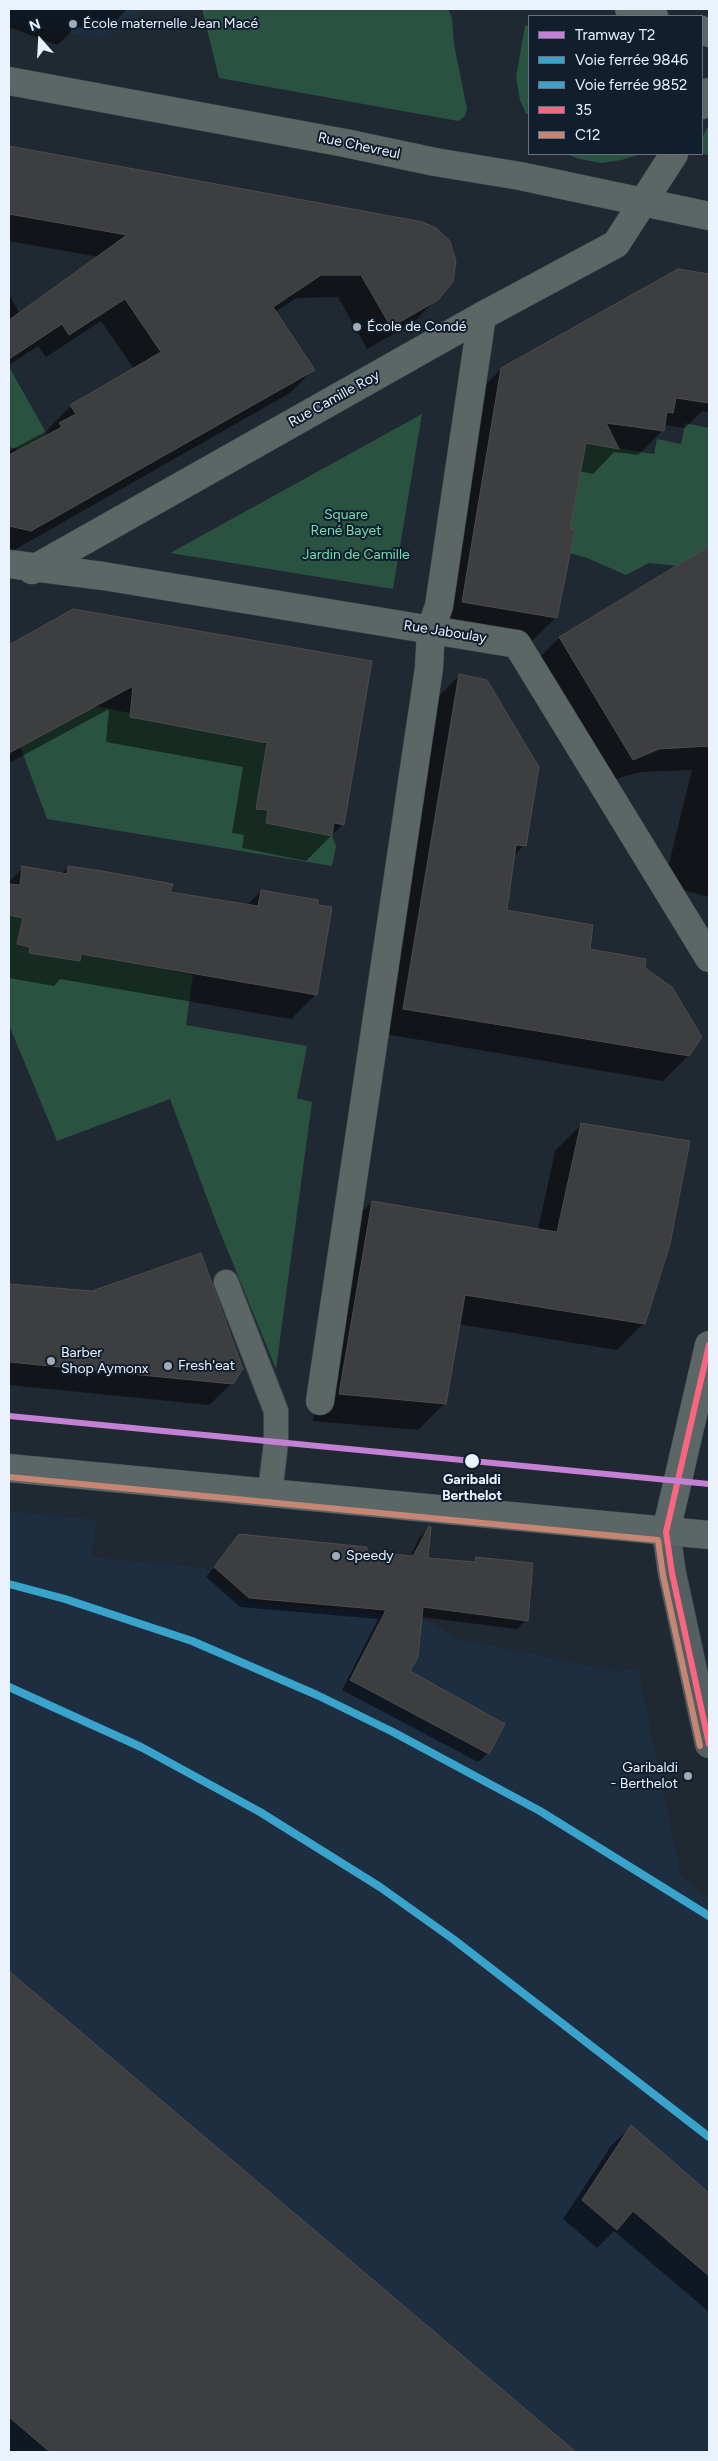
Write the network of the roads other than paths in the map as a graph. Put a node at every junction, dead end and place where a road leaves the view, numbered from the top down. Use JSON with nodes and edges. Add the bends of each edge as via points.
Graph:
{"nodes":[{"id":1,"x":629,"y":9,"type":"edge"},
{"id":2,"x":650,"y":15,"type":"edge"},
{"id":3,"x":9,"y":81,"type":"edge"},
{"id":4,"x":709,"y":92,"type":"edge"},
{"id":5,"x":703,"y":103,"type":"edge"},
{"id":6,"x":673,"y":155,"type":"edge"},
{"id":7,"x":645,"y":201,"type":"junction"},
{"id":8,"x":709,"y":216,"type":"edge"},
{"id":9,"x":482,"y":316,"type":"junction"},
{"id":10,"x":9,"y":564,"type":"edge"},
{"id":11,"x":38,"y":566,"type":"junction"},
{"id":12,"x":9,"y":583,"type":"edge"},
{"id":13,"x":431,"y":630,"type":"junction"},
{"id":14,"x":709,"y":958,"type":"edge"},
{"id":15,"x":226,"y":1282,"type":"dead end"},
{"id":16,"x":709,"y":1345,"type":"edge"},
{"id":17,"x":320,"y":1401,"type":"dead end"},
{"id":18,"x":9,"y":1468,"type":"edge"},
{"id":19,"x":270,"y":1493,"type":"junction"},
{"id":20,"x":666,"y":1532,"type":"junction"},
{"id":21,"x":709,"y":1535,"type":"edge"},
{"id":22,"x":709,"y":1744,"type":"edge"}],
"edges":[{"from":1,"to":2,"type":"main road"},
{"from":3,"to":7,"type":"street","name":"Rue Chevreul"},
{"from":4,"to":5,"type":"street"},
{"from":6,"to":7,"type":"street","name":"Rue Camille Roy"},
{"from":7,"to":8,"type":"street","name":"Rue Chevreul"},
{"from":7,"to":9,"type":"street","name":"Rue Camille Roy","via":[[616,244]]},
{"from":9,"to":11,"type":"street","name":"Rue Camille Roy"},
{"from":9,"to":13,"type":"street","via":[[439,606]]},
{"from":10,"to":11,"type":"street","name":"Rue Jaboulay"},
{"from":11,"to":12,"type":"street","name":"Rue Camille Roy"},
{"from":11,"to":13,"type":"street","name":"Rue Jaboulay"},
{"from":13,"to":14,"type":"street","name":"Rue Jaboulay","via":[[517,644]]},
{"from":13,"to":17,"type":"street","via":[[429,668]]},
{"from":15,"to":19,"type":"lane","via":[[276,1411]]},
{"from":16,"to":20,"type":"main road"},
{"from":18,"to":19,"type":"main road"},
{"from":19,"to":20,"type":"main road"},
{"from":20,"to":21,"type":"main road"},
{"from":20,"to":22,"type":"main road"}]}
